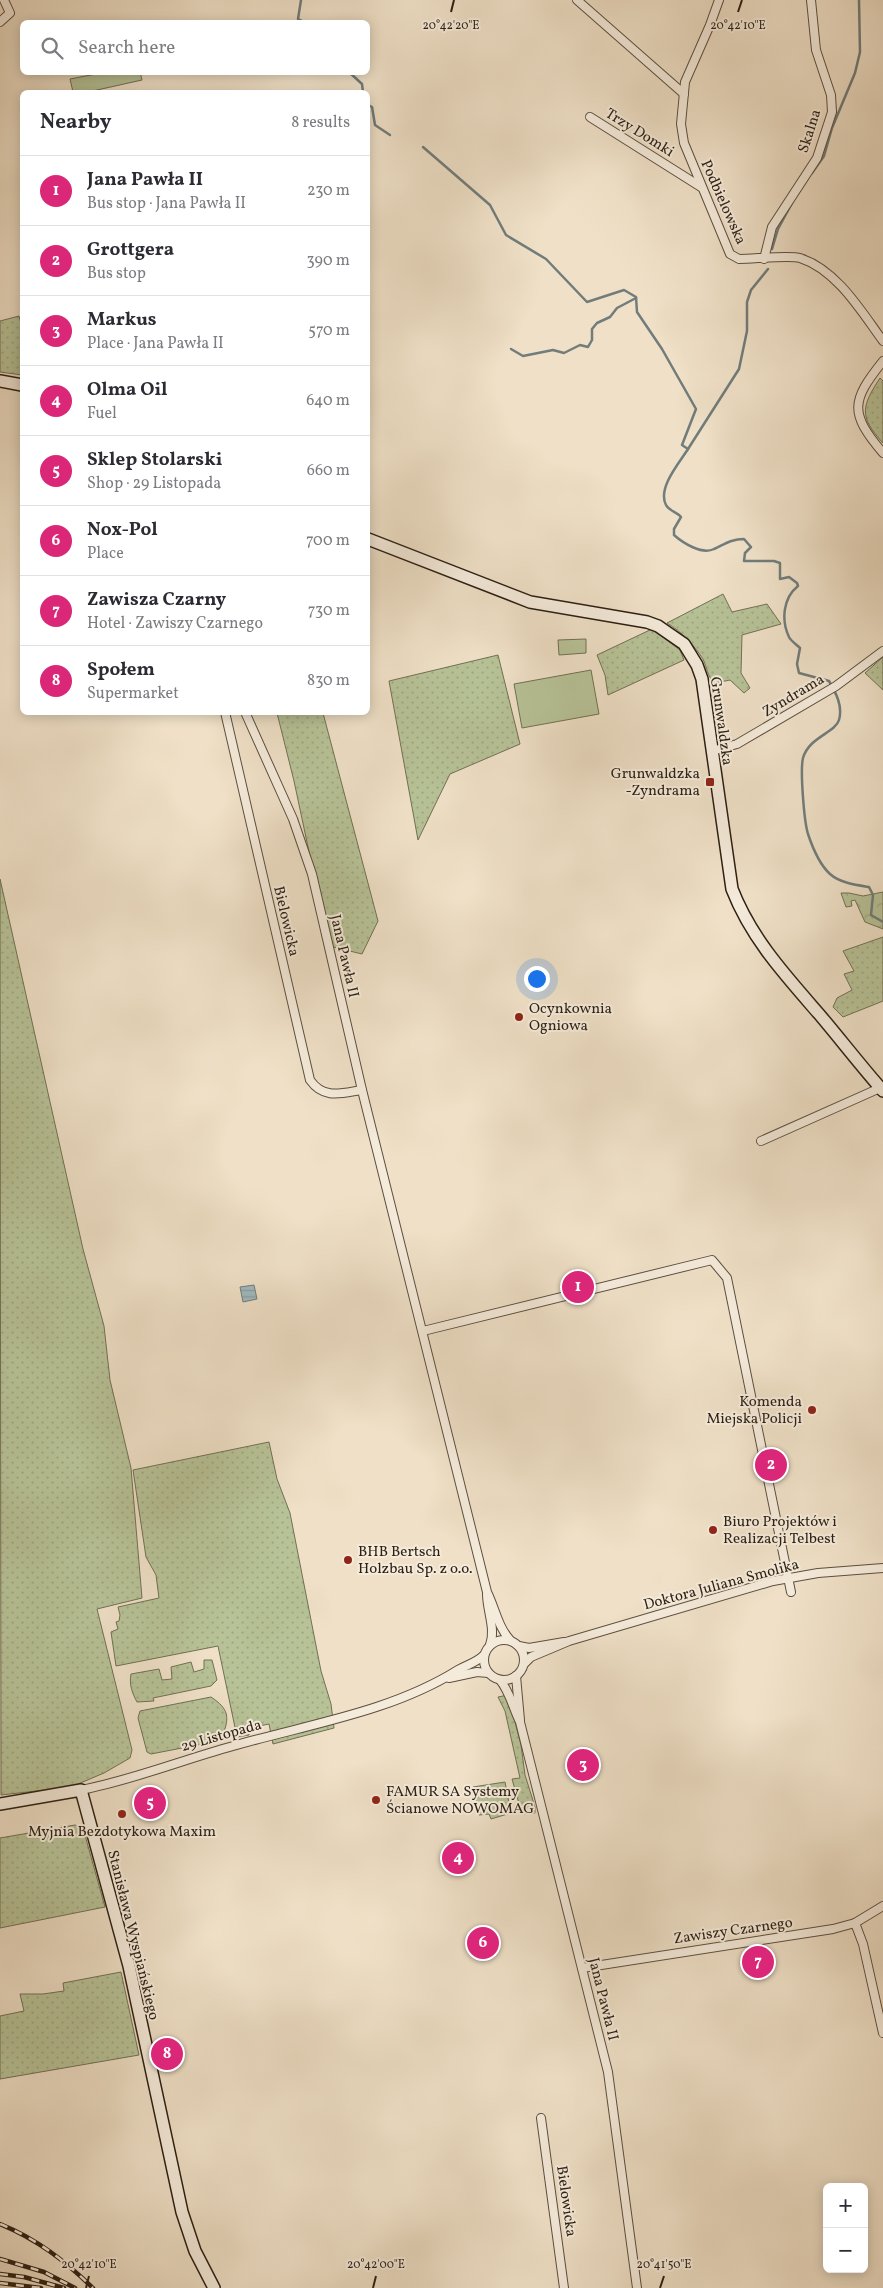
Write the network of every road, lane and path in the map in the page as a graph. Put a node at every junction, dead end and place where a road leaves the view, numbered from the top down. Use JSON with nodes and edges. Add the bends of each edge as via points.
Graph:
{"nodes":[{"id":1,"x":4,"y":0,"type":"edge"},
{"id":2,"x":577,"y":0,"type":"edge"},
{"id":3,"x":719,"y":0,"type":"edge"},
{"id":4,"x":811,"y":0,"type":"edge"},
{"id":5,"x":0,"y":22,"type":"edge"},
{"id":6,"x":684,"y":94,"type":"junction"},
{"id":7,"x":590,"y":117,"type":"dead end"},
{"id":8,"x":701,"y":187,"type":"junction"},
{"id":9,"x":764,"y":260,"type":"junction"},
{"id":10,"x":883,"y":341,"type":"edge"},
{"id":11,"x":883,"y":361,"type":"edge"},
{"id":12,"x":0,"y":381,"type":"edge"},
{"id":13,"x":20,"y":385,"type":"edge"},
{"id":14,"x":883,"y":453,"type":"edge"},
{"id":15,"x":370,"y":540,"type":"edge"},
{"id":16,"x":883,"y":651,"type":"edge"},
{"id":17,"x":226,"y":715,"type":"edge"},
{"id":18,"x":246,"y":715,"type":"edge"},
{"id":19,"x":712,"y":751,"type":"junction"},
{"id":20,"x":882,"y":1089,"type":"edge"},
{"id":21,"x":362,"y":1090,"type":"junction"},
{"id":22,"x":761,"y":1141,"type":"dead end"},
{"id":23,"x":423,"y":1331,"type":"junction"},
{"id":24,"x":883,"y":1568,"type":"edge"},
{"id":25,"x":788,"y":1577,"type":"junction"},
{"id":26,"x":487,"y":1592,"type":"junction"},
{"id":27,"x":791,"y":1592,"type":"dead end"},
{"id":28,"x":510,"y":1640,"type":"junction"},
{"id":29,"x":569,"y":1641,"type":"junction"},
{"id":30,"x":490,"y":1645,"type":"junction"},
{"id":31,"x":519,"y":1646,"type":"junction"},
{"id":32,"x":484,"y":1655,"type":"junction"},
{"id":33,"x":524,"y":1664,"type":"junction"},
{"id":34,"x":488,"y":1673,"type":"junction"},
{"id":35,"x":516,"y":1676,"type":"junction"},
{"id":36,"x":446,"y":1678,"type":"junction"},
{"id":37,"x":500,"y":1680,"type":"junction"},
{"id":38,"x":520,"y":1722,"type":"junction"},
{"id":39,"x":81,"y":1790,"type":"junction"},
{"id":40,"x":0,"y":1804,"type":"edge"},
{"id":41,"x":883,"y":1906,"type":"edge"},
{"id":42,"x":855,"y":1923,"type":"junction"},
{"id":43,"x":582,"y":1968,"type":"junction"},
{"id":44,"x":883,"y":2033,"type":"edge"},
{"id":45,"x":542,"y":2118,"type":"dead end"},
{"id":46,"x":214,"y":2288,"type":"edge"},
{"id":47,"x":564,"y":2288,"type":"edge"},
{"id":48,"x":637,"y":2288,"type":"edge"}],
"edges":[{"from":1,"to":5,"type":"street","via":[[10,13]]},
{"from":2,"to":6,"type":"street"},
{"from":3,"to":6,"type":"street","name":"Podbielowska","via":[[685,82]]},
{"from":4,"to":9,"type":"street","name":"Skalna","via":[[816,50],[831,95],[832,112],[817,158],[772,227]]},
{"from":6,"to":8,"type":"street","name":"Podbielowska","via":[[681,124],[684,143]]},
{"from":7,"to":8,"type":"street","name":"Trzy Domki"},
{"from":8,"to":9,"type":"street","name":"Podbielowska","via":[[730,254],[739,259]]},
{"from":9,"to":10,"type":"street","name":"Podbielowska","via":[[799,258],[834,278]]},
{"from":11,"to":14,"type":"street","via":[[861,392],[858,404],[863,428]]},
{"from":12,"to":13,"type":"street"},
{"from":15,"to":19,"type":"street","name":"Grunwaldzka","via":[[530,602],[647,622],[667,631],[684,644],[698,665]]},
{"from":16,"to":19,"type":"street","name":"Zyndrama","via":[[836,686],[738,744]]},
{"from":17,"to":21,"type":"street","name":"Bielowicka","via":[[310,1080],[329,1094]]},
{"from":18,"to":21,"type":"street","name":"Jana Pawła II","via":[[305,853]]},
{"from":19,"to":20,"type":"street","name":"Grunwaldzka","via":[[732,889],[741,911],[772,959]]},
{"from":20,"to":22,"type":"street"},
{"from":21,"to":23,"type":"street","name":"Jana Pawła II"},
{"from":23,"to":25,"type":"street","via":[[712,1260],[727,1278]]},
{"from":23,"to":26,"type":"street","name":"Jana Pawła II"},
{"from":24,"to":25,"type":"street","name":"Doktora Juliana Smolika"},
{"from":25,"to":27,"type":"street"},
{"from":25,"to":29,"type":"street","name":"Doktora Juliana Smolika"},
{"from":26,"to":28,"type":"street","name":"Jana Pawła II","via":[[503,1633]]},
{"from":26,"to":30,"type":"street","name":"Jana Pawła II","via":[[492,1632]]},
{"from":28,"to":30,"type":"street"},
{"from":28,"to":31,"type":"street"},
{"from":29,"to":31,"type":"street","name":"Doktora Juliana Smolika","via":[[529,1648]]},
{"from":29,"to":33,"type":"street","name":"Doktora Juliana Smolika","via":[[531,1657]]},
{"from":30,"to":32,"type":"street"},
{"from":31,"to":33,"type":"street"},
{"from":32,"to":34,"type":"street"},
{"from":32,"to":36,"type":"street","name":"29 Listopada","via":[[479,1661]]},
{"from":33,"to":35,"type":"street"},
{"from":34,"to":36,"type":"street","name":"29 Listopada"},
{"from":34,"to":37,"type":"street"},
{"from":35,"to":37,"type":"street"},
{"from":35,"to":38,"type":"street","name":"Jana Pawła II"},
{"from":36,"to":39,"type":"street","name":"29 Listopada","via":[[369,1710]]},
{"from":37,"to":38,"type":"street","name":"Jana Pawła II"},
{"from":38,"to":43,"type":"street","name":"Jana Pawła II"},
{"from":39,"to":40,"type":"street","name":"29 Listopada"},
{"from":39,"to":46,"type":"street","name":"Stanisława Wyspiańskiego","via":[[129,1966],[182,2212],[195,2251]]},
{"from":41,"to":42,"type":"street","name":"Zawiszy Czarnego"},
{"from":42,"to":43,"type":"street","name":"Zawiszy Czarnego"},
{"from":42,"to":44,"type":"street","via":[[863,1944]]},
{"from":43,"to":48,"type":"street","name":"Jana Pawła II","via":[[611,2087]]},
{"from":45,"to":47,"type":"street","name":"Bielowicka"}]}
